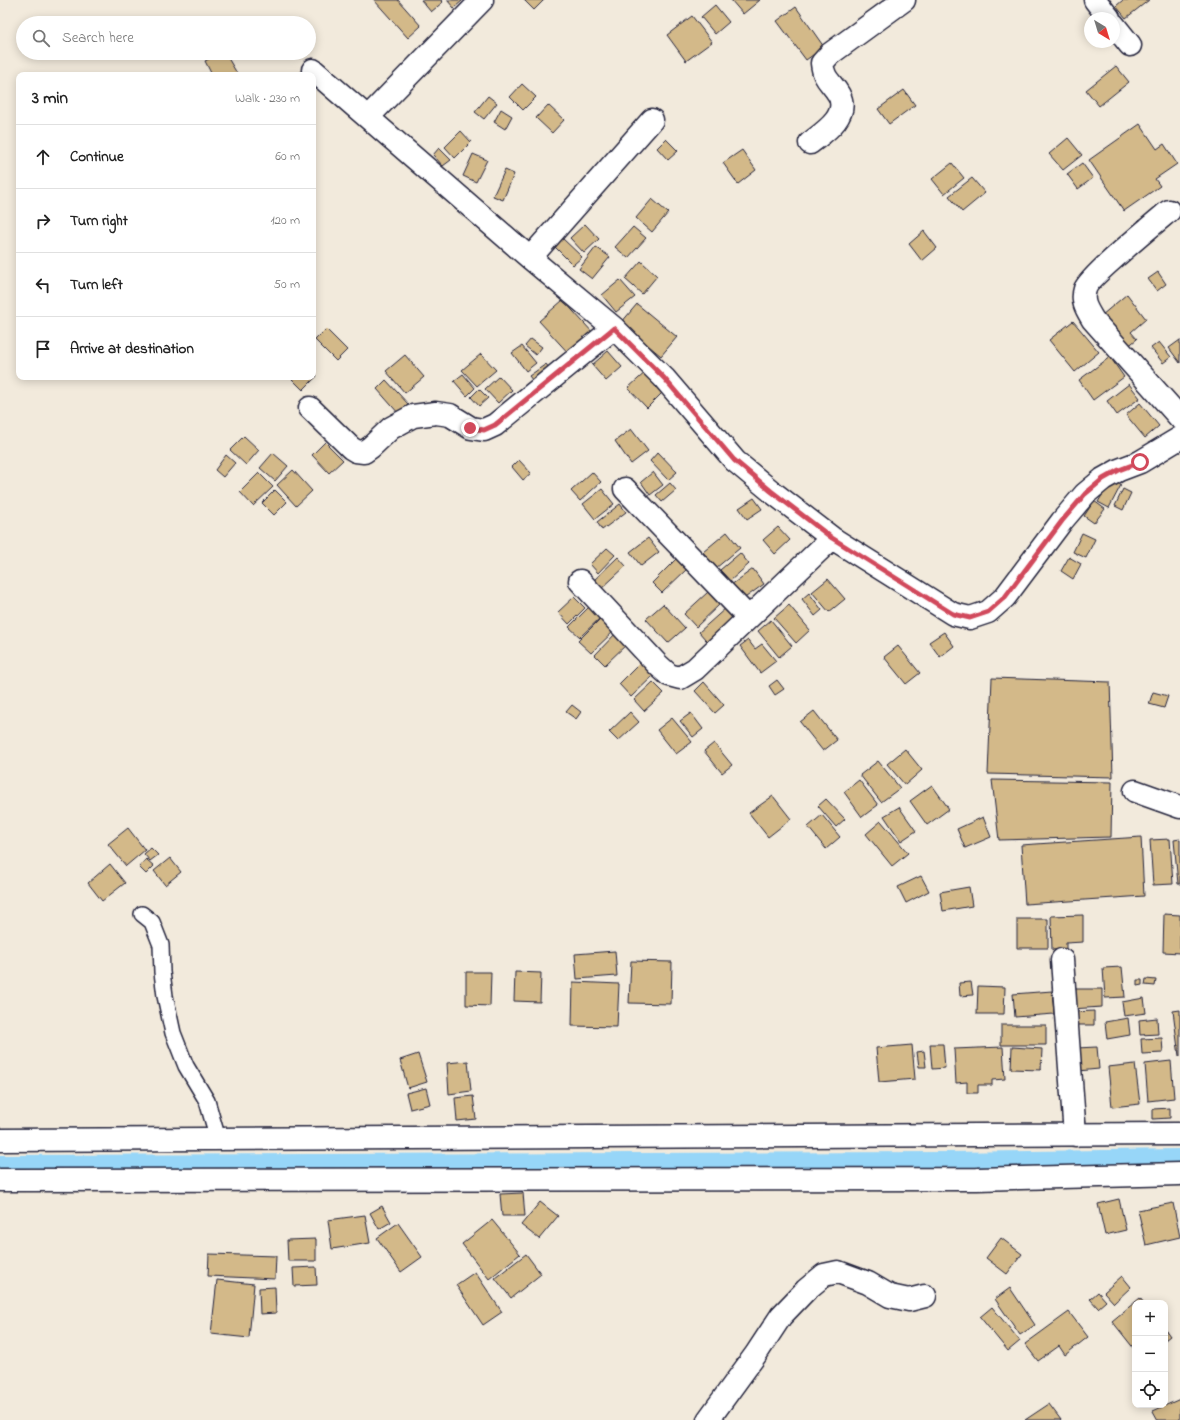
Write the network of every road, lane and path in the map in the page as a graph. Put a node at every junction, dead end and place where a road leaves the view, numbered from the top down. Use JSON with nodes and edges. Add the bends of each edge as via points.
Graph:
{"nodes":[{"id":1,"x":482,"y":0,"type":"edge"},
{"id":2,"x":904,"y":0,"type":"edge"},
{"id":3,"x":1095,"y":0,"type":"edge"},
{"id":4,"x":1104,"y":12,"type":"edge"},
{"id":5,"x":1120,"y":33,"type":"edge"},
{"id":6,"x":1130,"y":46,"type":"dead end"},
{"id":7,"x":312,"y":70,"type":"dead end"},
{"id":8,"x":314,"y":72,"type":"edge"},
{"id":9,"x":316,"y":73,"type":"edge"},
{"id":10,"x":368,"y":117,"type":"junction"},
{"id":11,"x":652,"y":120,"type":"dead end"},
{"id":12,"x":810,"y":143,"type":"dead end"},
{"id":13,"x":1169,"y":211,"type":"dead end"},
{"id":14,"x":530,"y":258,"type":"junction"},
{"id":15,"x":614,"y":328,"type":"junction"},
{"id":16,"x":310,"y":408,"type":"dead end"},
{"id":17,"x":1180,"y":418,"type":"edge"},
{"id":18,"x":1180,"y":438,"type":"edge"},
{"id":19,"x":625,"y":489,"type":"dead end"},
{"id":20,"x":832,"y":538,"type":"junction"},
{"id":21,"x":580,"y":580,"type":"dead end"},
{"id":22,"x":748,"y":618,"type":"junction"},
{"id":23,"x":1135,"y":791,"type":"dead end"},
{"id":24,"x":1180,"y":807,"type":"edge"},
{"id":25,"x":142,"y":914,"type":"dead end"},
{"id":26,"x":1062,"y":960,"type":"dead end"},
{"id":27,"x":1180,"y":1134,"type":"edge"},
{"id":28,"x":1075,"y":1135,"type":"junction"},
{"id":29,"x":218,"y":1139,"type":"junction"},
{"id":30,"x":0,"y":1140,"type":"edge"},
{"id":31,"x":1180,"y":1174,"type":"edge"},
{"id":32,"x":0,"y":1180,"type":"edge"},
{"id":33,"x":925,"y":1296,"type":"dead end"},
{"id":34,"x":708,"y":1420,"type":"edge"}],
"edges":[{"from":1,"to":10,"type":"street"},
{"from":2,"to":12,"type":"street","via":[[830,54],[822,63],[823,73],[840,95],[842,106],[839,116],[828,129]]},
{"from":3,"to":4,"type":"street"},
{"from":5,"to":6,"type":"street"},
{"from":7,"to":8,"type":"street"},
{"from":9,"to":10,"type":"street"},
{"from":10,"to":14,"type":"street"},
{"from":11,"to":14,"type":"street"},
{"from":13,"to":17,"type":"street","via":[[1098,274],[1086,287],[1083,297],[1086,309],[1093,320]]},
{"from":14,"to":15,"type":"street"},
{"from":15,"to":16,"type":"street","via":[[495,425],[484,430],[470,428],[450,415],[436,413],[413,416],[391,428],[364,452],[356,451]]},
{"from":15,"to":20,"type":"street","via":[[664,378],[734,460]]},
{"from":18,"to":20,"type":"street","via":[[1140,462],[1103,479],[1085,494],[1005,597],[988,612],[970,618],[953,614]]},
{"from":19,"to":22,"type":"street"},
{"from":20,"to":22,"type":"street"},
{"from":21,"to":22,"type":"street","via":[[668,675],[680,678],[694,669]]},
{"from":23,"to":24,"type":"street"},
{"from":25,"to":29,"type":"lane","via":[[152,922],[161,945],[165,996],[173,1033],[186,1066],[207,1101]]},
{"from":26,"to":28,"type":"street"},
{"from":27,"to":28,"type":"street"},
{"from":28,"to":29,"type":"street"},
{"from":29,"to":30,"type":"street"},
{"from":31,"to":32,"type":"street","via":[[970,1179]]},
{"from":33,"to":34,"type":"street","via":[[909,1300],[890,1296],[868,1283],[838,1272],[824,1275],[781,1316]]}]}
